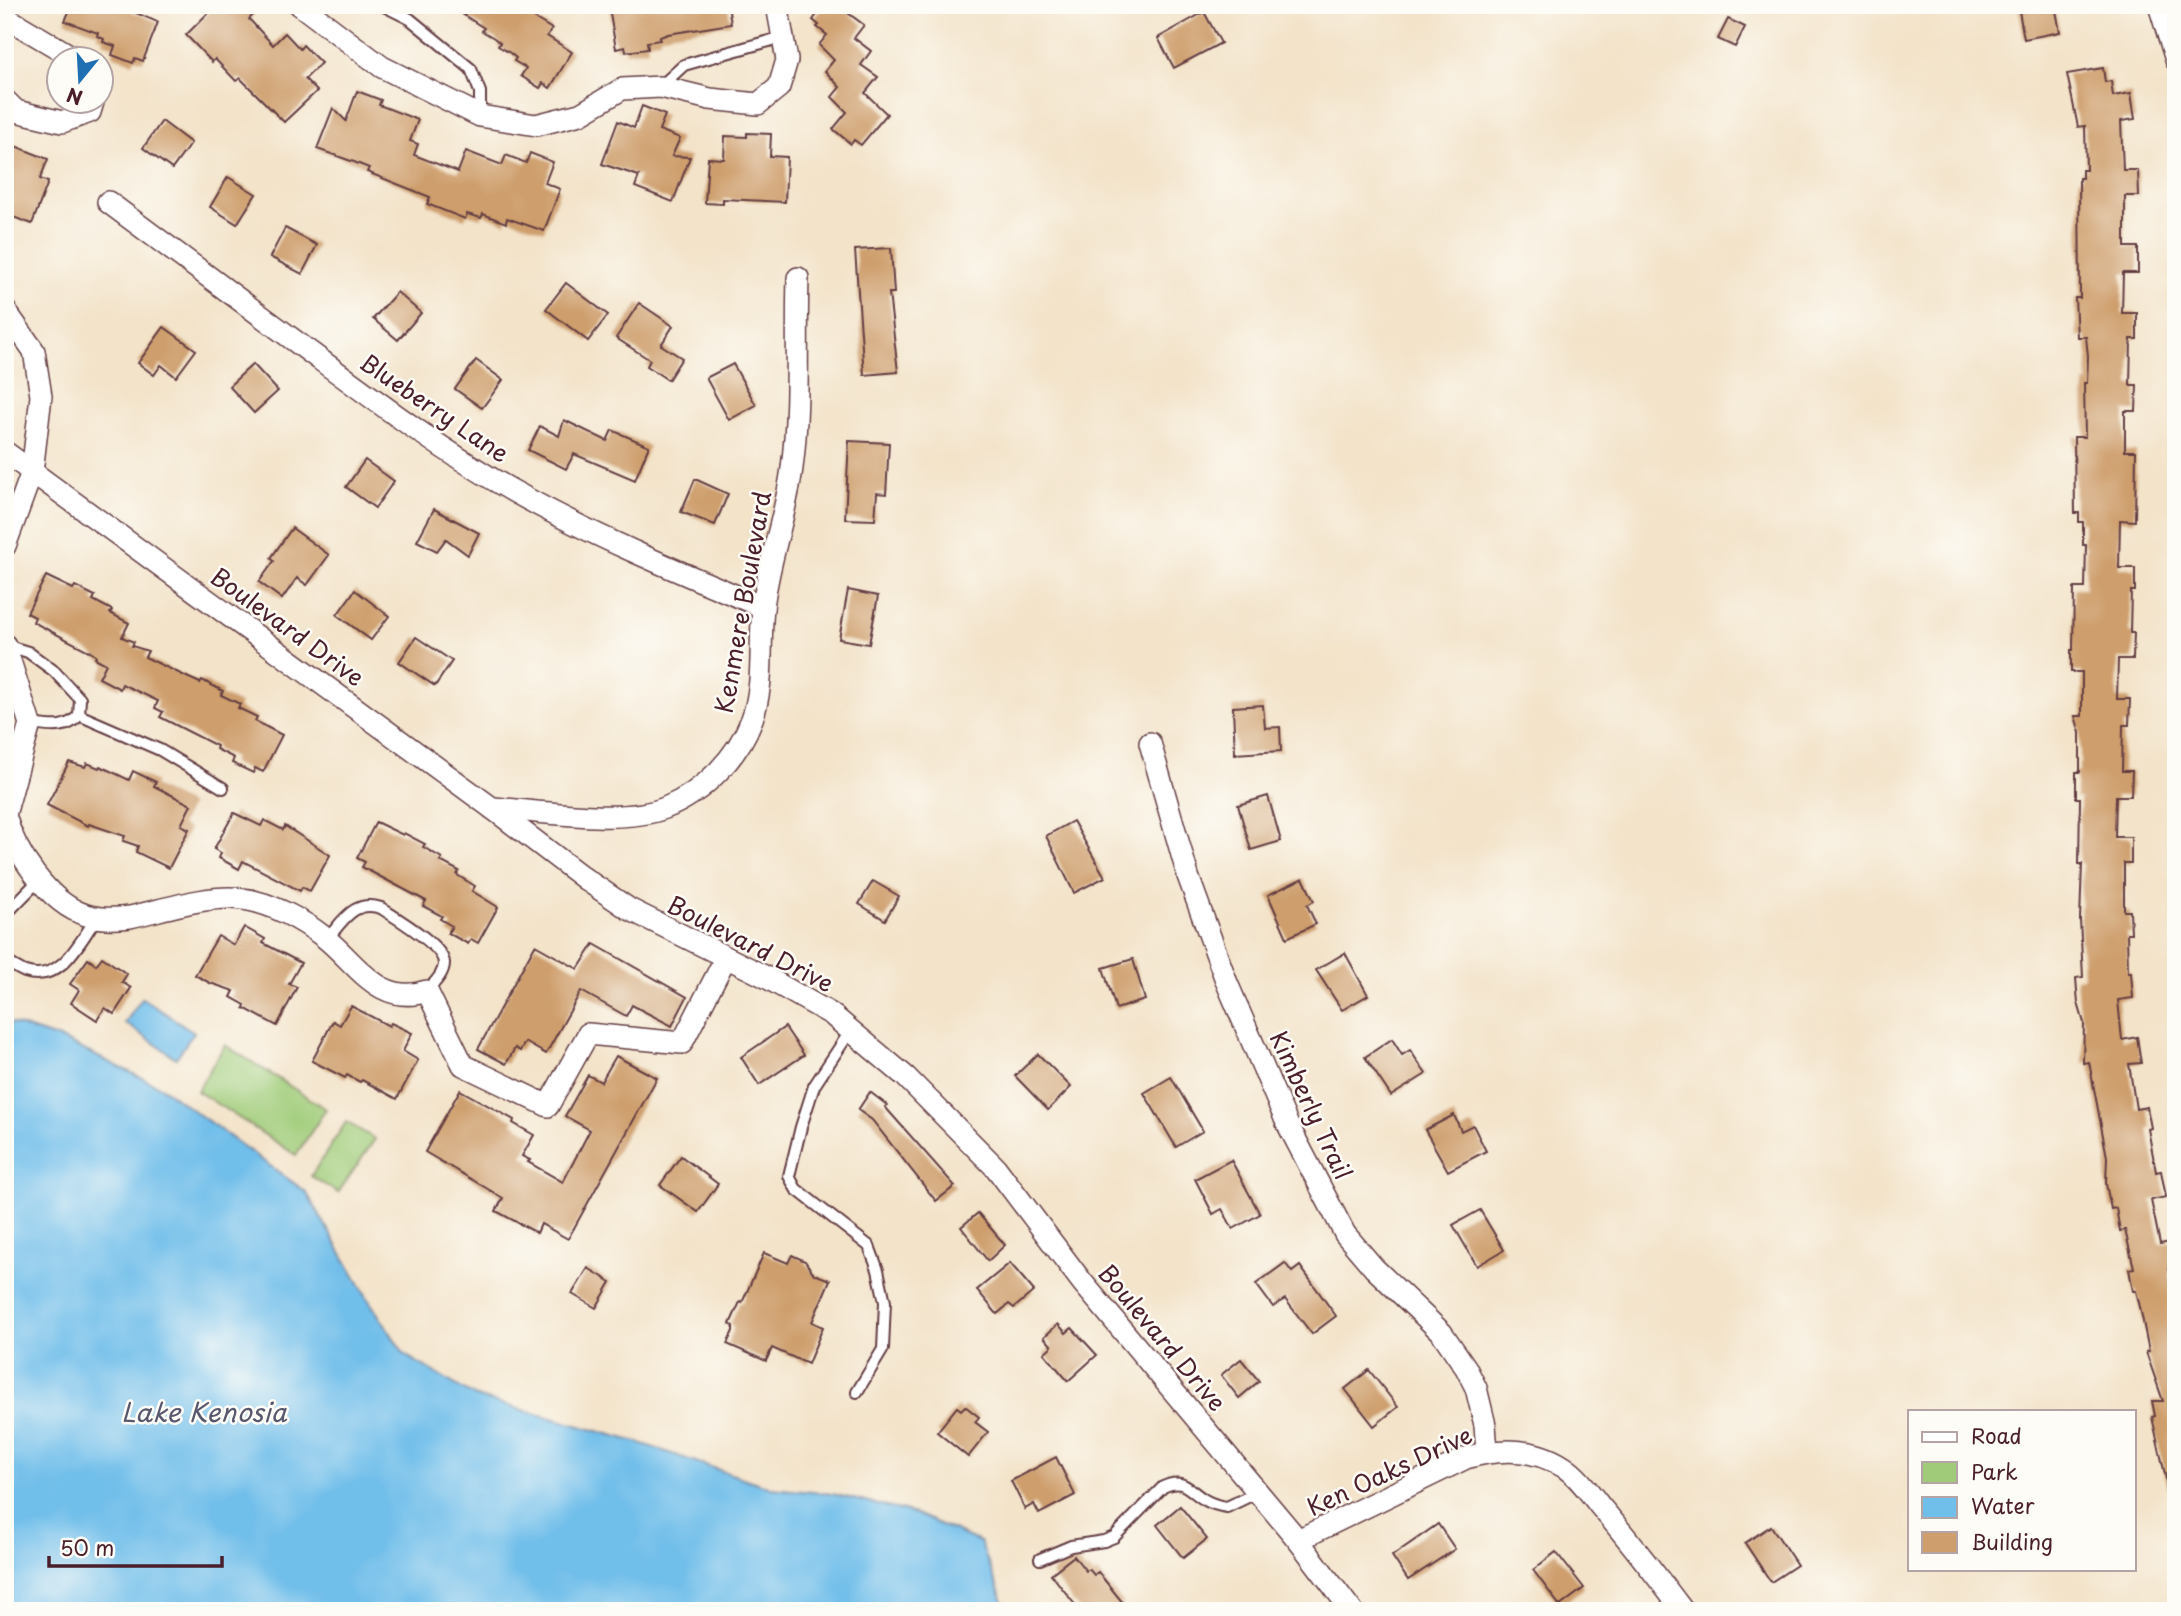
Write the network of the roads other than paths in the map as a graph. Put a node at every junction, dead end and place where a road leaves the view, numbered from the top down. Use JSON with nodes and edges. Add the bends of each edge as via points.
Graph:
{"nodes":[{"id":1,"x":300,"y":5,"type":"edge"},
{"id":2,"x":382,"y":5,"type":"edge"},
{"id":3,"x":776,"y":5,"type":"edge"},
{"id":4,"x":2159,"y":5,"type":"edge"},
{"id":5,"x":5,"y":18,"type":"edge"},
{"id":6,"x":783,"y":37,"type":"junction"},
{"id":7,"x":54,"y":46,"type":"edge"},
{"id":8,"x":2176,"y":60,"type":"edge"},
{"id":9,"x":661,"y":87,"type":"junction"},
{"id":10,"x":5,"y":100,"type":"edge"},
{"id":11,"x":79,"y":116,"type":"edge"},
{"id":12,"x":480,"y":116,"type":"junction"},
{"id":13,"x":108,"y":202,"type":"dead end"},
{"id":14,"x":798,"y":278,"type":"dead end"},
{"id":15,"x":5,"y":310,"type":"edge"},
{"id":16,"x":5,"y":452,"type":"edge"},
{"id":17,"x":32,"y":472,"type":"junction"},
{"id":18,"x":5,"y":546,"type":"edge"},
{"id":19,"x":763,"y":607,"type":"junction"},
{"id":20,"x":5,"y":645,"type":"edge"},
{"id":21,"x":79,"y":715,"type":"junction"},
{"id":22,"x":30,"y":724,"type":"junction"},
{"id":23,"x":1150,"y":743,"type":"dead end"},
{"id":24,"x":223,"y":788,"type":"dead end"},
{"id":25,"x":7,"y":803,"type":"edge"},
{"id":26,"x":492,"y":808,"type":"junction"},
{"id":27,"x":39,"y":880,"type":"junction"},
{"id":28,"x":5,"y":915,"type":"edge"},
{"id":29,"x":97,"y":917,"type":"junction"},
{"id":30,"x":327,"y":939,"type":"junction"},
{"id":31,"x":725,"y":959,"type":"junction"},
{"id":32,"x":5,"y":961,"type":"edge"},
{"id":33,"x":427,"y":991,"type":"junction"},
{"id":34,"x":851,"y":1030,"type":"junction"},
{"id":35,"x":857,"y":1392,"type":"dead end"},
{"id":36,"x":1487,"y":1452,"type":"junction"},
{"id":37,"x":1258,"y":1492,"type":"junction"},
{"id":38,"x":1298,"y":1541,"type":"junction"},
{"id":39,"x":1040,"y":1559,"type":"dead end"},
{"id":40,"x":1352,"y":1611,"type":"edge"},
{"id":41,"x":1683,"y":1611,"type":"edge"}],
"edges":[{"from":1,"to":12,"type":"street","via":[[383,67]]},
{"from":2,"to":12,"type":"lane","via":[[410,19],[471,69],[480,92]]},
{"from":3,"to":6,"type":"street"},
{"from":4,"to":8,"type":"street"},
{"from":5,"to":7,"type":"street"},
{"from":6,"to":9,"type":"lane","via":[[684,65]]},
{"from":6,"to":9,"type":"street","via":[[787,60],[779,87],[758,104]]},
{"from":9,"to":12,"type":"street","via":[[622,89],[580,114],[536,125]]},
{"from":10,"to":11,"type":"street","via":[[16,111],[62,122]]},
{"from":13,"to":19,"type":"street","name":"Blueberry Lane","via":[[406,424],[465,462],[657,563]]},
{"from":14,"to":19,"type":"street","name":"Kenmere Boulevard","via":[[792,471]]},
{"from":15,"to":17,"type":"street","via":[[34,351],[41,396]]},
{"from":16,"to":17,"type":"street","name":"Boulevard Drive"},
{"from":17,"to":18,"type":"street"},
{"from":17,"to":26,"type":"street","name":"Boulevard Drive"},
{"from":19,"to":26,"type":"street","name":"Kenmere Boulevard","via":[[752,719],[719,770],[687,797],[648,814],[623,816]]},
{"from":20,"to":21,"type":"lane","via":[[28,652],[59,676],[80,699]]},
{"from":20,"to":22,"type":"street"},
{"from":21,"to":22,"type":"lane","via":[[63,726]]},
{"from":21,"to":24,"type":"lane","via":[[160,750]]},
{"from":22,"to":25,"type":"street"},
{"from":23,"to":36,"type":"street","name":"Kimberly Trail","via":[[1188,876],[1227,983],[1287,1123],[1345,1234],[1443,1333],[1466,1368],[1476,1388]]},
{"from":25,"to":27,"type":"street","via":[[5,815],[12,836]]},
{"from":26,"to":31,"type":"street","name":"Boulevard Drive","via":[[629,909]]},
{"from":27,"to":28,"type":"lane"},
{"from":27,"to":29,"type":"street","via":[[67,905]]},
{"from":29,"to":30,"type":"street","via":[[130,917],[220,897],[243,899],[291,917]]},
{"from":29,"to":32,"type":"lane","via":[[69,957],[53,971],[25,972]]},
{"from":30,"to":33,"type":"street","via":[[388,992],[408,996]]},
{"from":30,"to":33,"type":"lane","via":[[352,910],[371,905],[381,908],[439,949],[443,969]]},
{"from":31,"to":33,"type":"street","via":[[682,1043],[588,1034],[548,1106],[463,1065]]},
{"from":31,"to":34,"type":"street","name":"Boulevard Drive","via":[[794,992]]},
{"from":34,"to":35,"type":"lane","via":[[814,1086],[789,1176],[796,1189],[869,1246],[878,1270],[885,1302],[883,1349]]},
{"from":34,"to":37,"type":"street","name":"Boulevard Drive","via":[[979,1149]]},
{"from":36,"to":38,"type":"street","name":"Ken Oaks Drive"},
{"from":36,"to":41,"type":"street","name":"Ken Oaks Drive","via":[[1521,1451],[1564,1467],[1624,1534]]},
{"from":37,"to":38,"type":"street","name":"Boulevard Drive"},
{"from":37,"to":39,"type":"lane","via":[[1227,1507],[1173,1482],[1114,1536]]},
{"from":38,"to":40,"type":"street","name":"Boulevard Drive"}]}
